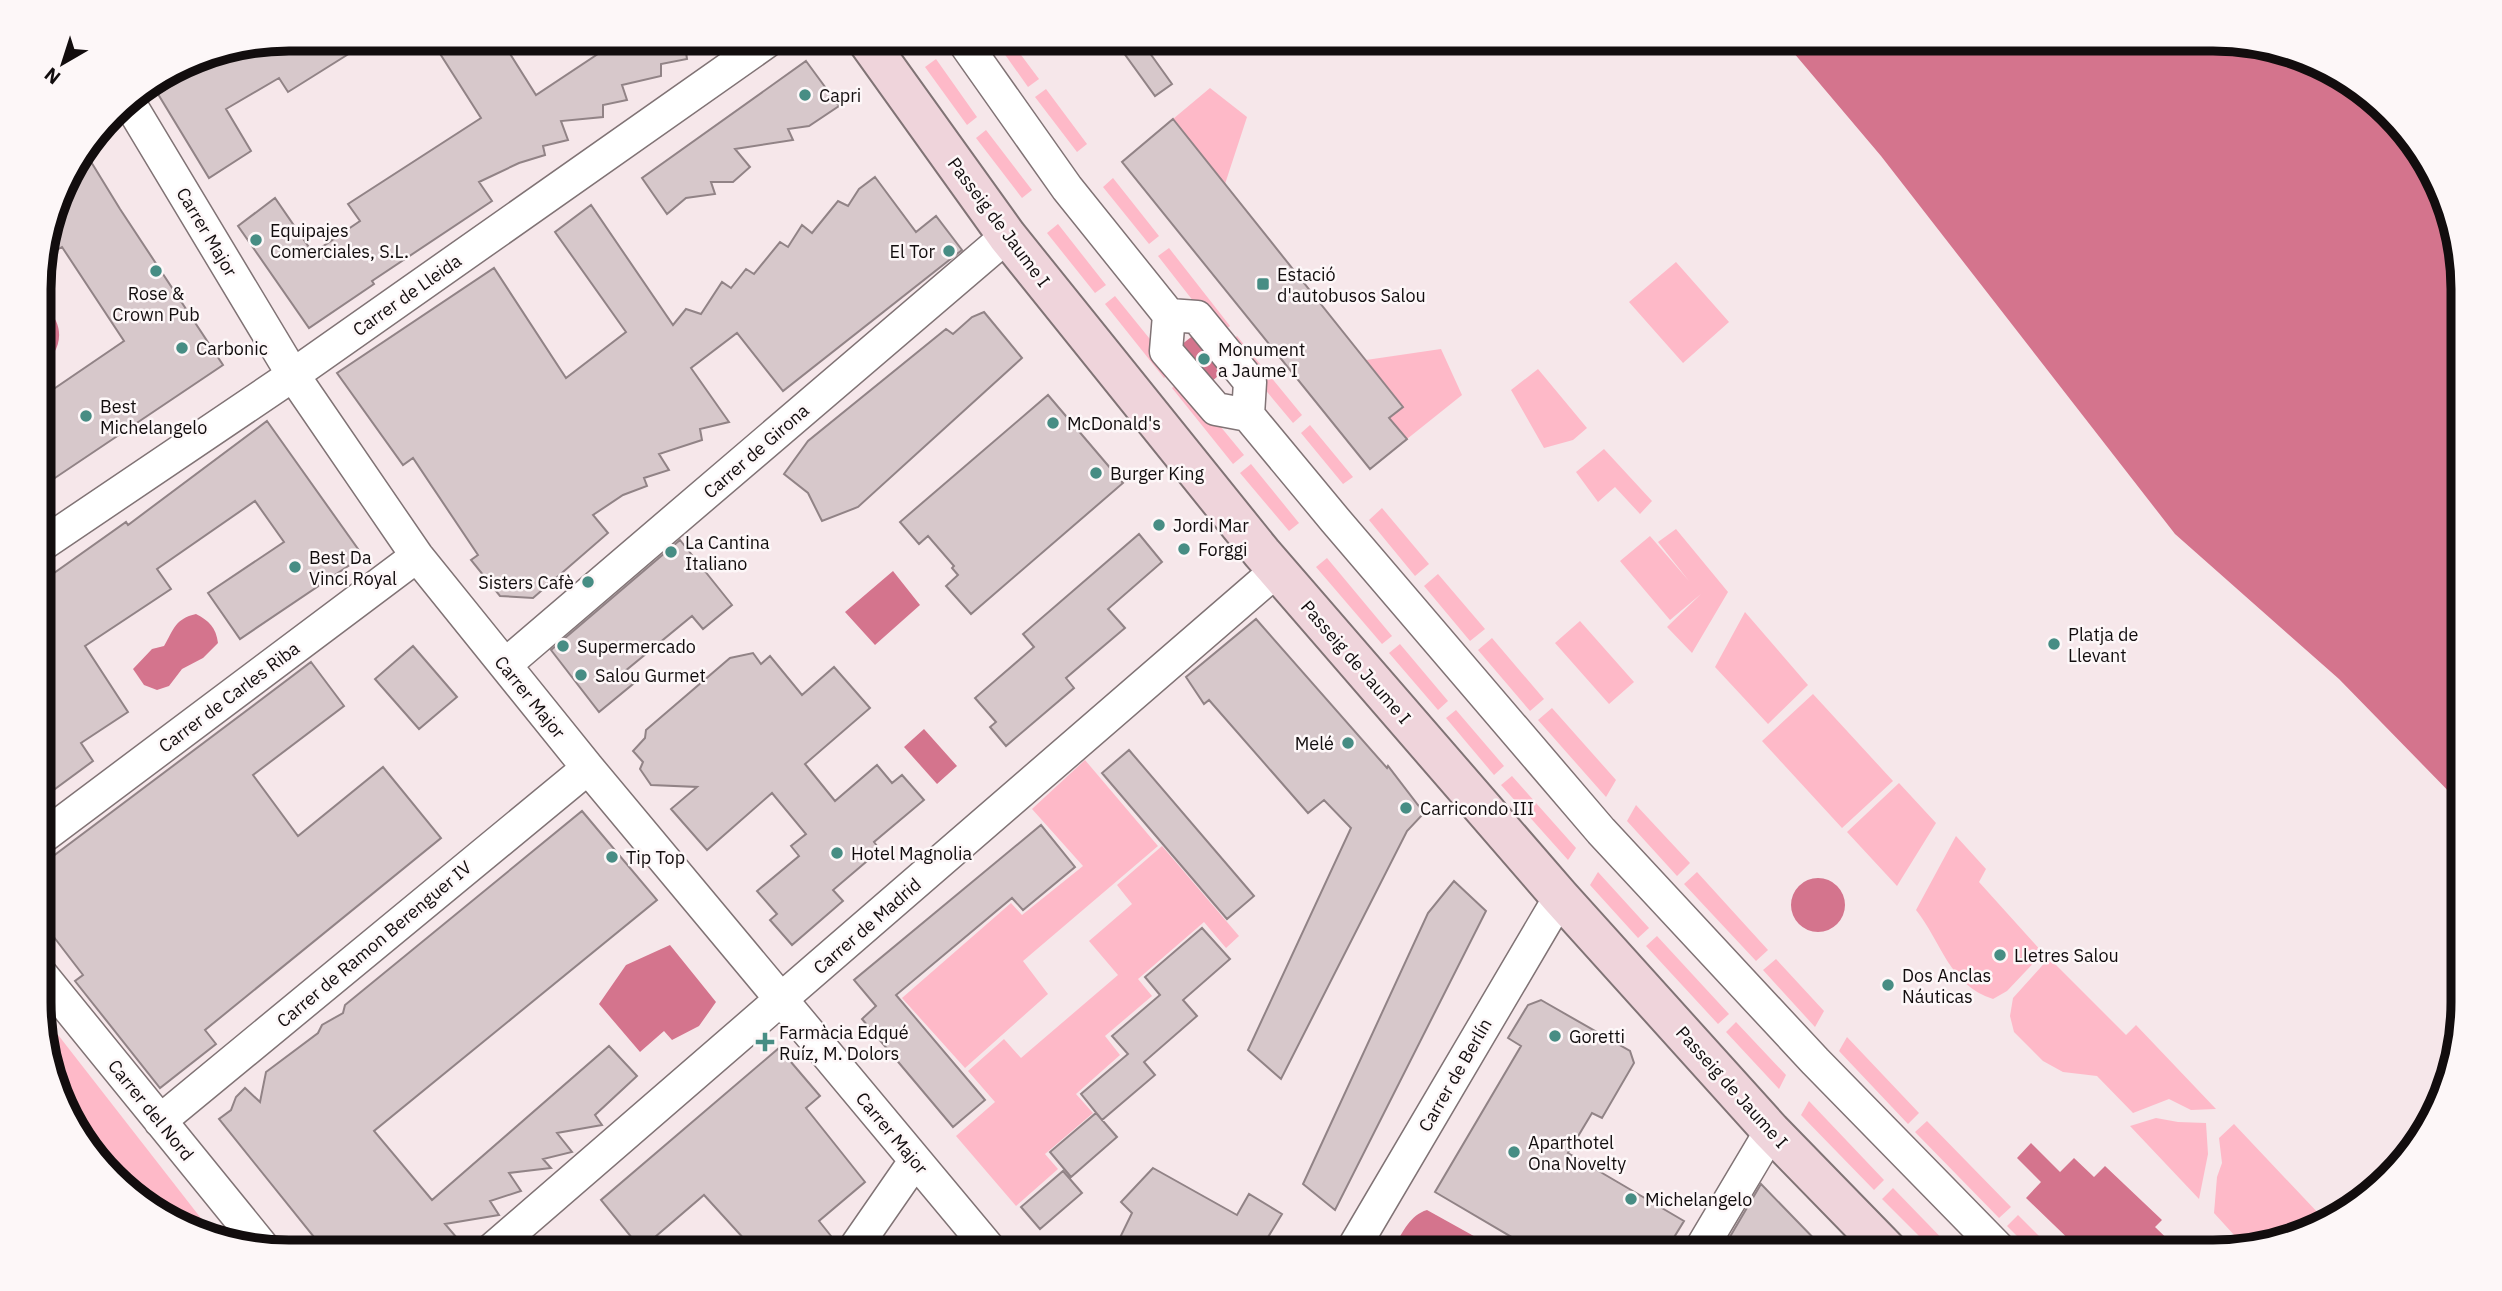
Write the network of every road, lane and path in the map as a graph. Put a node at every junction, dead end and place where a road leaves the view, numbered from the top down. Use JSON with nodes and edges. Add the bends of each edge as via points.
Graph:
{"nodes":[{"id":1,"x":754,"y":51,"type":"edge"},
{"id":2,"x":874,"y":51,"type":"edge"},
{"id":3,"x":970,"y":51,"type":"edge"},
{"id":4,"x":133,"y":109,"type":"edge"},
{"id":5,"x":1007,"y":236,"type":"junction"},
{"id":6,"x":1169,"y":315,"type":"junction"},
{"id":7,"x":293,"y":375,"type":"junction"},
{"id":8,"x":1248,"y":415,"type":"junction"},
{"id":9,"x":51,"y":539,"type":"edge"},
{"id":10,"x":417,"y":556,"type":"junction"},
{"id":11,"x":1276,"y":570,"type":"junction"},
{"id":12,"x":505,"y":665,"type":"junction"},
{"id":13,"x":588,"y":768,"type":"junction"},
{"id":14,"x":51,"y":831,"type":"edge"},
{"id":15,"x":1560,"y":897,"type":"junction"},
{"id":16,"x":51,"y":986,"type":"edge"},
{"id":17,"x":782,"y":1000,"type":"junction"},
{"id":18,"x":160,"y":1121,"type":"junction"},
{"id":19,"x":1770,"y":1131,"type":"junction"},
{"id":20,"x":915,"y":1161,"type":"junction"},
{"id":21,"x":255,"y":1237,"type":"edge"},
{"id":22,"x":503,"y":1240,"type":"edge"},
{"id":23,"x":860,"y":1240,"type":"edge"},
{"id":24,"x":982,"y":1240,"type":"edge"},
{"id":25,"x":1358,"y":1240,"type":"edge"},
{"id":26,"x":1706,"y":1240,"type":"edge"},
{"id":27,"x":1876,"y":1240,"type":"edge"},
{"id":28,"x":1990,"y":1240,"type":"edge"}],
"edges":[{"from":1,"to":7,"type":"street","name":"Carrer de Lleida"},
{"from":2,"to":5,"type":"street","name":"Passeig de Jaume I"},
{"from":3,"to":6,"type":"street","via":[[1068,188]]},
{"from":4,"to":7,"type":"street","name":"Carrer Major"},
{"from":5,"to":11,"type":"street","name":"Passeig de Jaume I"},
{"from":5,"to":12,"type":"street","name":"Carrer de Girona"},
{"from":6,"to":8,"type":"street","via":[[1167,351],[1216,409]]},
{"from":6,"to":8,"type":"street","via":[[1197,317],[1250,382]]},
{"from":7,"to":9,"type":"street","name":"Carrer de Lleida"},
{"from":7,"to":10,"type":"street","name":"Carrer Major"},
{"from":8,"to":28,"type":"street","via":[[1601,831],[1815,1061]]},
{"from":10,"to":12,"type":"street","name":"Carrer Major"},
{"from":10,"to":14,"type":"street","name":"Carrer de Carles Riba"},
{"from":11,"to":15,"type":"street","name":"Passeig de Jaume I"},
{"from":11,"to":17,"type":"street","name":"Carrer de Madrid"},
{"from":12,"to":13,"type":"street","name":"Carrer Major"},
{"from":13,"to":17,"type":"street","name":"Carrer Major"},
{"from":13,"to":18,"type":"street","name":"Carrer de Ramon Berenguer IV"},
{"from":15,"to":19,"type":"street","name":"Passeig de Jaume I"},
{"from":15,"to":25,"type":"street","name":"Carrer de Berlín"},
{"from":16,"to":18,"type":"street","name":"Carrer del Nord"},
{"from":17,"to":20,"type":"street","name":"Carrer Major"},
{"from":17,"to":22,"type":"street","name":"Carrer de Madrid"},
{"from":18,"to":21,"type":"street","name":"Carrer del Nord"},
{"from":19,"to":26,"type":"street"},
{"from":19,"to":27,"type":"street","name":"Passeig de Jaume I"},
{"from":20,"to":23,"type":"street"},
{"from":20,"to":24,"type":"street","name":"Carrer Major"}]}
